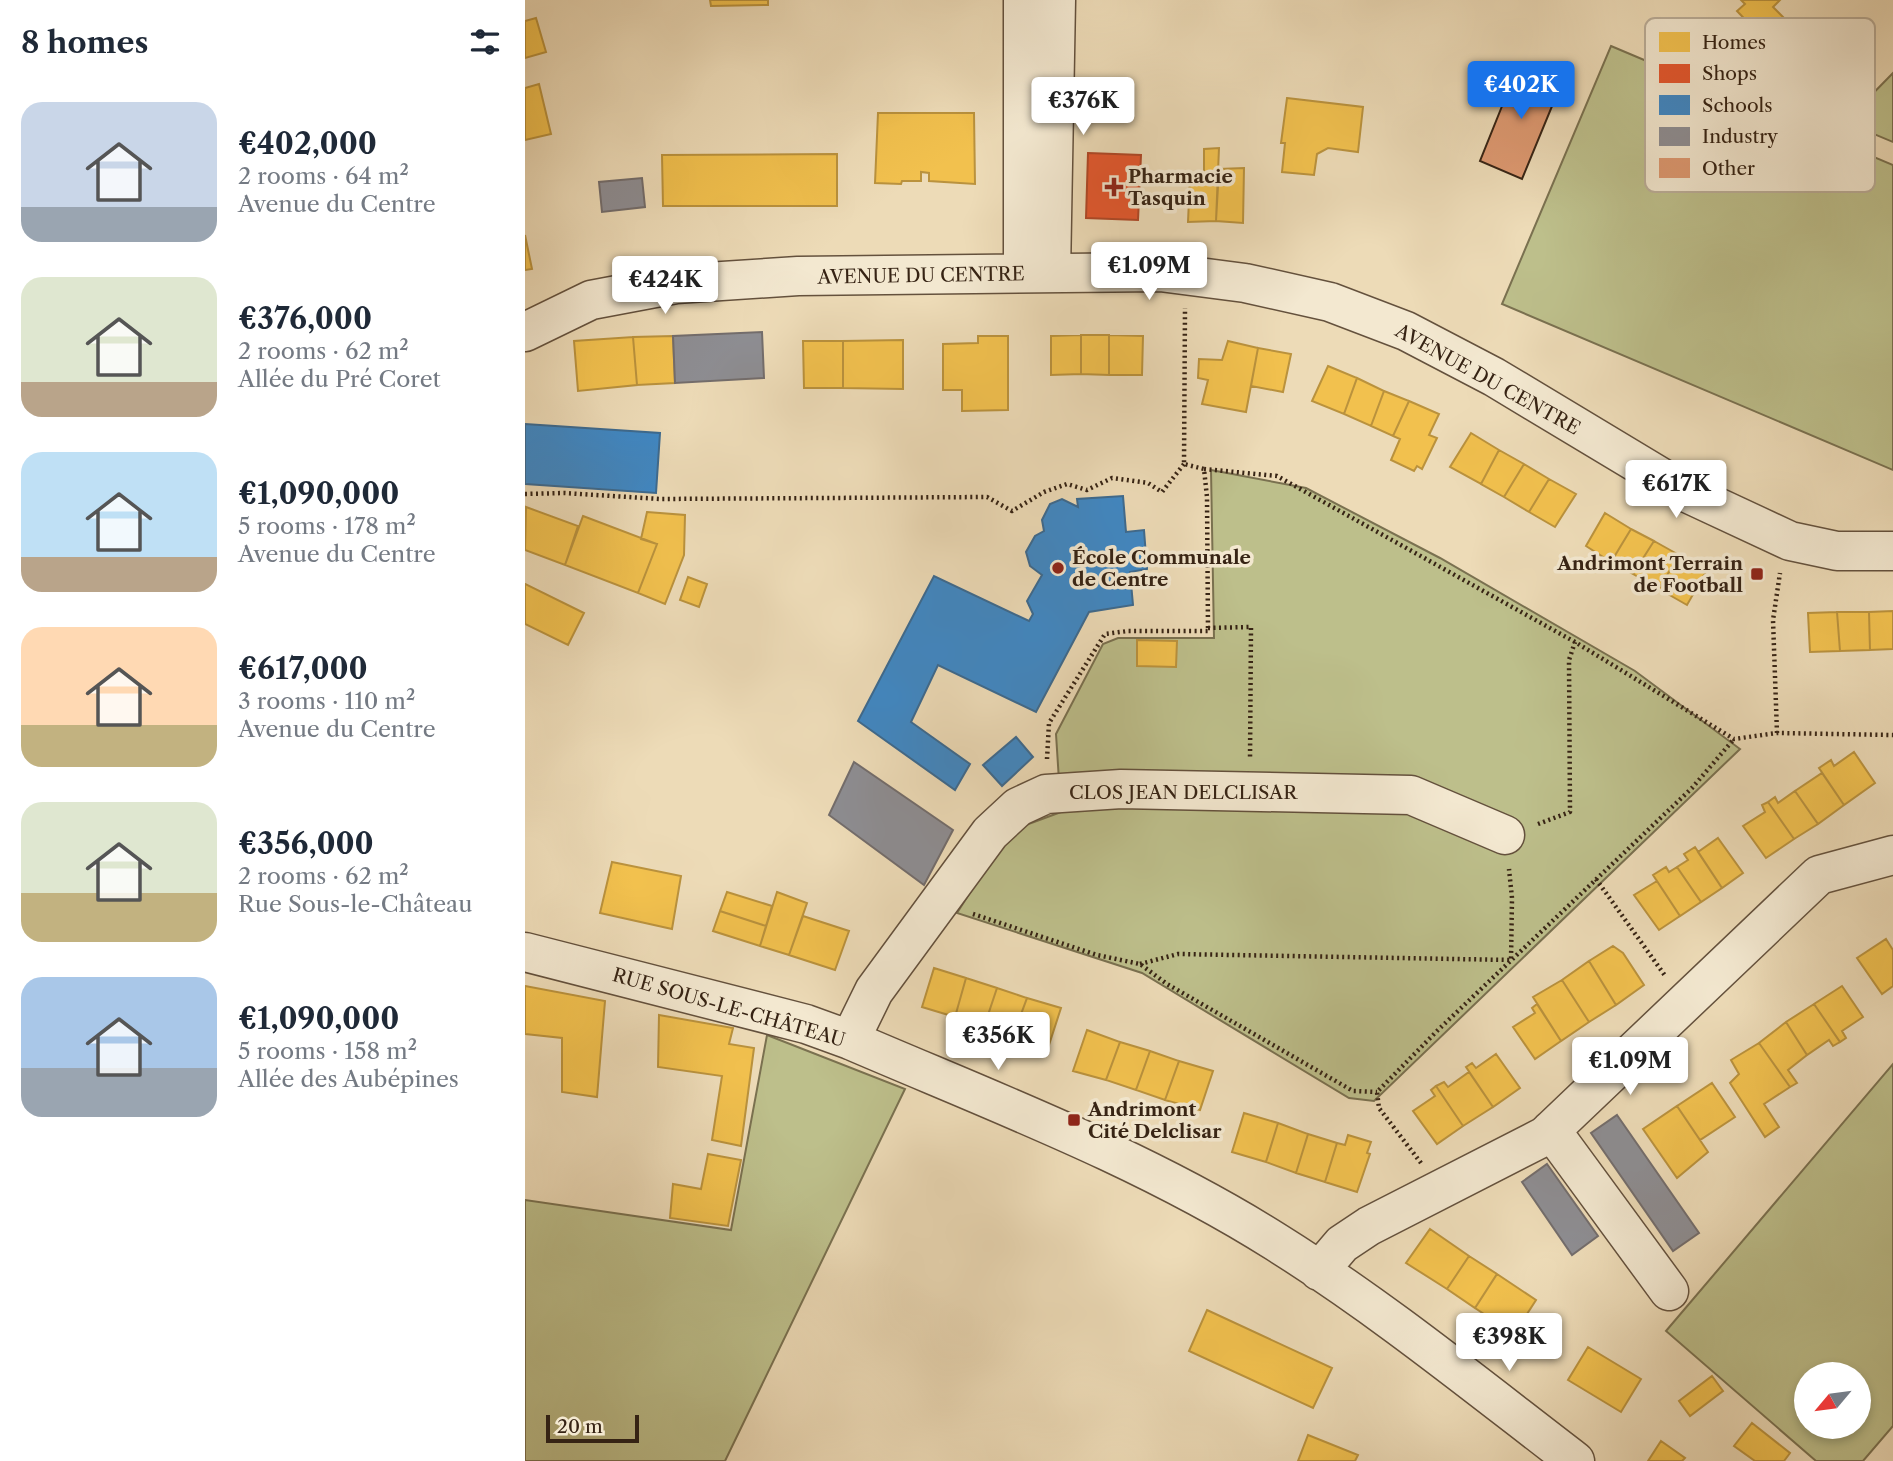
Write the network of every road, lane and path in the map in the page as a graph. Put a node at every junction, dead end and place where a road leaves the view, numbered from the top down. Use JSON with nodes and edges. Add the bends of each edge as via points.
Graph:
{"nodes":[{"id":1,"x":1023,"y":0,"type":"edge"},
{"id":2,"x":1056,"y":0,"type":"edge"},
{"id":3,"x":1037,"y":273,"type":"junction"},
{"id":4,"x":1186,"y":275,"type":"junction"},
{"id":5,"x":525,"y":332,"type":"edge"},
{"id":6,"x":1184,"y":464,"type":"junction"},
{"id":7,"x":1204,"y":469,"type":"junction"},
{"id":8,"x":525,"y":494,"type":"edge"},
{"id":9,"x":1790,"y":541,"type":"junction"},
{"id":10,"x":1893,"y":551,"type":"edge"},
{"id":11,"x":1208,"y":628,"type":"junction"},
{"id":12,"x":1575,"y":642,"type":"junction"},
{"id":13,"x":1777,"y":733,"type":"junction"},
{"id":14,"x":1893,"y":735,"type":"edge"},
{"id":15,"x":1734,"y":739,"type":"junction"},
{"id":16,"x":1249,"y":791,"type":"junction"},
{"id":17,"x":1046,"y":794,"type":"junction"},
{"id":18,"x":1505,"y":835,"type":"junction"},
{"id":19,"x":1893,"y":855,"type":"edge"},
{"id":20,"x":1596,"y":878,"type":"junction"},
{"id":21,"x":940,"y":903,"type":"junction"},
{"id":22,"x":525,"y":952,"type":"edge"},
{"id":23,"x":1511,"y":960,"type":"junction"},
{"id":24,"x":1140,"y":964,"type":"junction"},
{"id":25,"x":1686,"y":1002,"type":"junction"},
{"id":26,"x":850,"y":1040,"type":"junction"},
{"id":27,"x":1377,"y":1092,"type":"junction"},
{"id":28,"x":1551,"y":1130,"type":"junction"},
{"id":29,"x":1442,"y":1189,"type":"junction"},
{"id":30,"x":1319,"y":1271,"type":"junction"},
{"id":31,"x":1669,"y":1292,"type":"dead end"},
{"id":32,"x":1575,"y":1461,"type":"edge"}],
"edges":[{"from":1,"to":3,"type":"street"},
{"from":2,"to":3,"type":"street"},
{"from":3,"to":4,"type":"street","name":"AVENUE DU CENTRE"},
{"from":3,"to":5,"type":"street","name":"AVENUE DU CENTRE","via":[[798,276],[676,284],[591,300]]},
{"from":4,"to":6,"type":"path"},
{"from":4,"to":9,"type":"street","name":"AVENUE DU CENTRE","via":[[1330,302],[1406,331],[1493,377],[1687,493]]},
{"from":6,"to":7,"type":"path"},
{"from":6,"to":8,"type":"path","via":[[1162,492],[1148,483],[1112,478],[1087,490],[1067,484],[1012,511],[987,498],[660,499]]},
{"from":7,"to":11,"type":"path"},
{"from":7,"to":12,"type":"path","via":[[1277,476]]},
{"from":9,"to":10,"type":"street","name":"AVENUE DU CENTRE","via":[[1837,551]]},
{"from":9,"to":13,"type":"path","via":[[1776,588],[1773,620]]},
{"from":11,"to":16,"type":"path","via":[[1251,627]]},
{"from":11,"to":17,"type":"path","via":[[1105,634],[1049,723]]},
{"from":12,"to":15,"type":"path"},
{"from":12,"to":18,"type":"path","via":[[1569,660],[1570,812]]},
{"from":13,"to":14,"type":"path"},
{"from":13,"to":15,"type":"path"},
{"from":15,"to":20,"type":"path","via":[[1692,788]]},
{"from":16,"to":17,"type":"street","name":"CLOS JEAN DELCLISAR","via":[[1121,789]]},
{"from":16,"to":18,"type":"street","name":"CLOS JEAN DELCLISAR","via":[[1411,795]]},
{"from":17,"to":21,"type":"street","name":"CLOS JEAN DELCLISAR","via":[[1018,807],[990,833]]},
{"from":18,"to":23,"type":"path","via":[[1512,898]]},
{"from":19,"to":25,"type":"street","via":[[1819,875]]},
{"from":20,"to":23,"type":"path"},
{"from":20,"to":25,"type":"path"},
{"from":21,"to":24,"type":"path","via":[[1097,955]]},
{"from":21,"to":26,"type":"street","name":"CLOS JEAN DELCLISAR","via":[[874,991]]},
{"from":22,"to":26,"type":"street","name":"RUE SOUS-LE-CHÂTEAU","via":[[806,1024]]},
{"from":23,"to":24,"type":"path","via":[[1178,954]]},
{"from":23,"to":27,"type":"path"},
{"from":24,"to":27,"type":"path","via":[[1353,1091]]},
{"from":25,"to":28,"type":"street"},
{"from":26,"to":30,"type":"street","name":"RUE SOUS-LE-CHÂTEAU","via":[[1162,1178]]},
{"from":27,"to":29,"type":"path","via":[[1379,1108]]},
{"from":28,"to":29,"type":"street"},
{"from":28,"to":31,"type":"street"},
{"from":29,"to":30,"type":"street","via":[[1342,1244]]},
{"from":30,"to":32,"type":"street","name":"RUE SOUS-LE-CHÂTEAU"}]}
